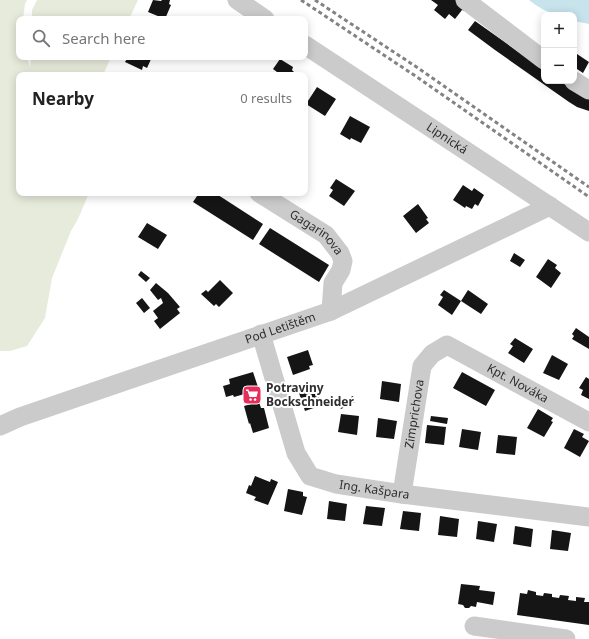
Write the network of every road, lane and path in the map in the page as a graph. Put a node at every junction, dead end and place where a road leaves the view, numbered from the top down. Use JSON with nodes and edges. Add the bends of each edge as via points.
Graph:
{"nodes":[{"id":1,"x":236,"y":0,"type":"edge"},
{"id":2,"x":465,"y":0,"type":"edge"},
{"id":3,"x":260,"y":16,"type":"edge"},
{"id":4,"x":308,"y":47,"type":"edge"},
{"id":5,"x":541,"y":58,"type":"edge"},
{"id":6,"x":577,"y":83,"type":"edge"},
{"id":7,"x":589,"y":90,"type":"edge"},
{"id":8,"x":264,"y":196,"type":"edge"},
{"id":9,"x":550,"y":206,"type":"junction"},
{"id":10,"x":589,"y":232,"type":"edge"},
{"id":11,"x":331,"y":311,"type":"junction"},
{"id":12,"x":261,"y":334,"type":"junction"},
{"id":13,"x":447,"y":345,"type":"joint"},
{"id":14,"x":589,"y":422,"type":"edge"},
{"id":15,"x":0,"y":426,"type":"edge"},
{"id":16,"x":402,"y":494,"type":"junction"},
{"id":17,"x":589,"y":517,"type":"edge"},
{"id":18,"x":474,"y":626,"type":"dead end"},
{"id":19,"x":566,"y":639,"type":"edge"}],
"edges":[{"from":1,"to":3,"type":"street"},
{"from":2,"to":5,"type":"street"},
{"from":4,"to":9,"type":"street","name":"Lipnická"},
{"from":6,"to":7,"type":"street"},
{"from":8,"to":11,"type":"street","name":"Gagarinova","via":[[326,235],[340,254],[343,261],[333,283]]},
{"from":9,"to":10,"type":"street","name":"Lipnická"},
{"from":9,"to":11,"type":"street","name":"Pod Letištěm"},
{"from":11,"to":12,"type":"street","name":"Pod Letištěm"},
{"from":12,"to":15,"type":"street","name":"Pod Letištěm"},
{"from":12,"to":16,"type":"street","name":"Ing. Kašpara","via":[[296,453],[310,476],[336,484]]},
{"from":13,"to":14,"type":"street","name":"Kpt. Nováka"},
{"from":13,"to":16,"type":"street","name":"Zimprichova","via":[[432,354],[422,366]]},
{"from":16,"to":17,"type":"street","name":"Ing. Kašpara"},
{"from":18,"to":19,"type":"street"}]}
